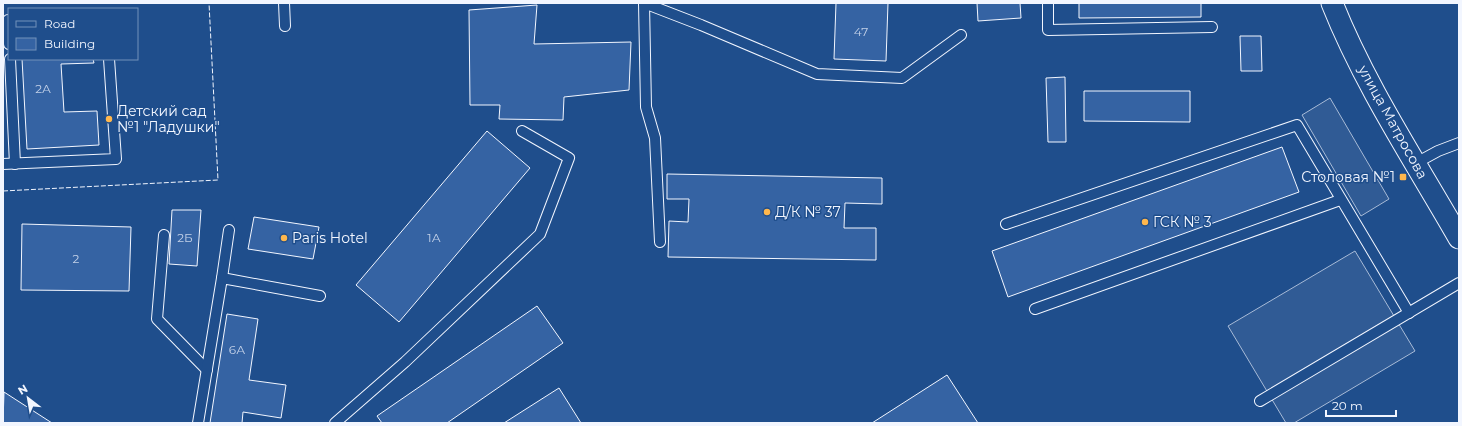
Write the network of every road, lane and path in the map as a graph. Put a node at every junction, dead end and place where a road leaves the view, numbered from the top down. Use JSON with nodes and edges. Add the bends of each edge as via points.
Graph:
{"nodes":[{"id":1,"x":284,"y":3,"type":"edge"},
{"id":2,"x":644,"y":3,"type":"edge"},
{"id":3,"x":1048,"y":3,"type":"edge"},
{"id":4,"x":1332,"y":3,"type":"edge"},
{"id":5,"x":285,"y":26,"type":"dead end"},
{"id":6,"x":1212,"y":27,"type":"dead end"},
{"id":7,"x":961,"y":35,"type":"dead end"},
{"id":8,"x":10,"y":60,"type":"edge"},
{"id":9,"x":109,"y":60,"type":"edge"},
{"id":10,"x":522,"y":131,"type":"dead end"},
{"id":11,"x":1459,"y":143,"type":"edge"},
{"id":12,"x":3,"y":164,"type":"edge"},
{"id":13,"x":15,"y":164,"type":"junction"},
{"id":14,"x":1416,"y":164,"type":"junction"},
{"id":15,"x":1340,"y":200,"type":"junction"},
{"id":16,"x":1006,"y":224,"type":"dead end"},
{"id":17,"x":229,"y":230,"type":"dead end"},
{"id":18,"x":164,"y":235,"type":"dead end"},
{"id":19,"x":1459,"y":238,"type":"edge"},
{"id":20,"x":660,"y":242,"type":"dead end"},
{"id":21,"x":222,"y":278,"type":"junction"},
{"id":22,"x":1459,"y":283,"type":"edge"},
{"id":23,"x":320,"y":296,"type":"dead end"},
{"id":24,"x":1035,"y":309,"type":"dead end"},
{"id":25,"x":1408,"y":313,"type":"junction"},
{"id":26,"x":207,"y":370,"type":"junction"},
{"id":27,"x":1260,"y":401,"type":"dead end"},
{"id":28,"x":198,"y":423,"type":"edge"},
{"id":29,"x":335,"y":423,"type":"edge"}],
"edges":[{"from":1,"to":5,"type":"lane"},
{"from":2,"to":7,"type":"lane","via":[[816,74],[902,78]]},
{"from":2,"to":20,"type":"lane","via":[[646,107],[655,138]]},
{"from":3,"to":6,"type":"lane","via":[[1048,30]]},
{"from":4,"to":14,"type":"street","name":"улица Матросова","via":[[1374,91]]},
{"from":8,"to":13,"type":"lane"},
{"from":9,"to":13,"type":"lane","via":[[116,159]]},
{"from":10,"to":29,"type":"lane","via":[[569,158],[540,234],[405,362]]},
{"from":11,"to":14,"type":"lane","via":[[1438,151]]},
{"from":12,"to":13,"type":"lane"},
{"from":14,"to":19,"type":"street","name":"улица Матросова"},
{"from":15,"to":16,"type":"lane","via":[[1297,125]]},
{"from":15,"to":24,"type":"lane"},
{"from":15,"to":25,"type":"lane"},
{"from":17,"to":21,"type":"lane"},
{"from":18,"to":26,"type":"lane","via":[[157,319]]},
{"from":21,"to":23,"type":"lane"},
{"from":21,"to":26,"type":"lane"},
{"from":22,"to":25,"type":"lane"},
{"from":25,"to":27,"type":"lane"},
{"from":26,"to":28,"type":"lane"}]}
